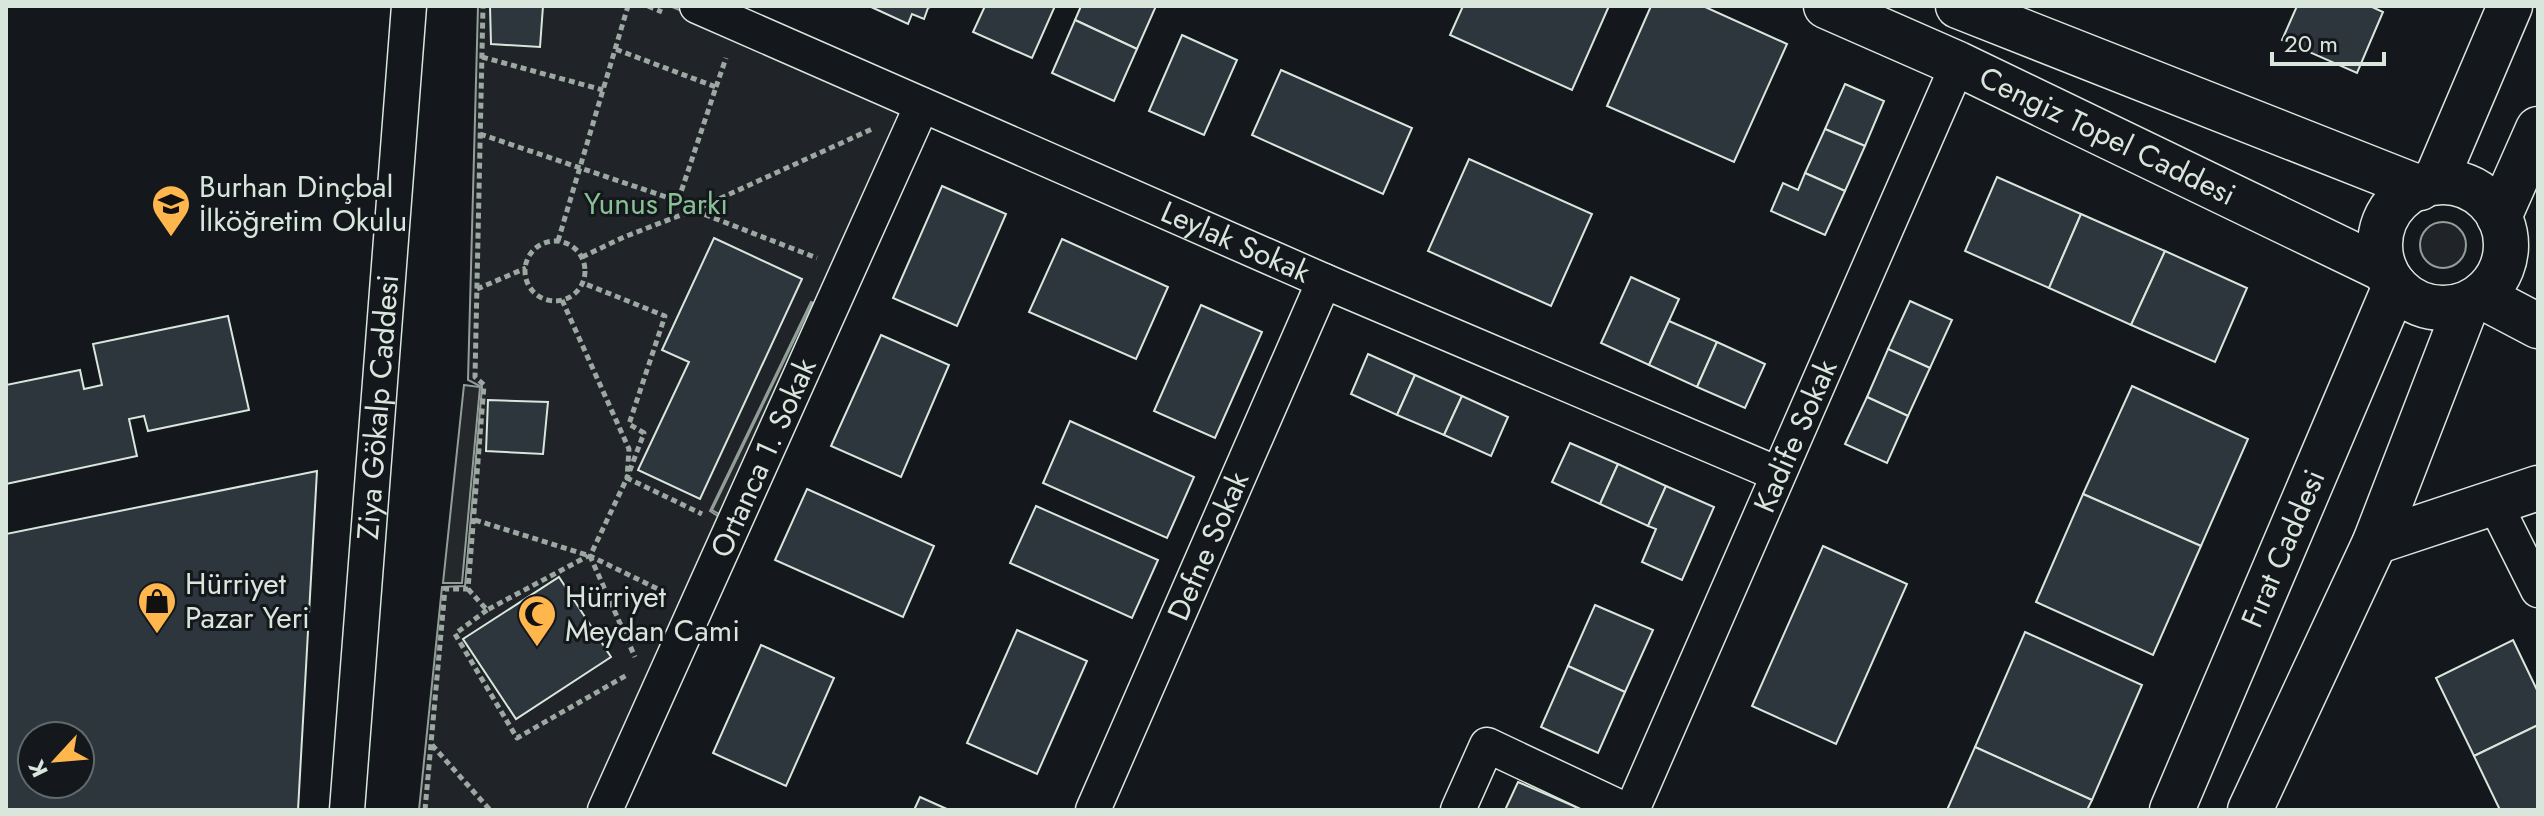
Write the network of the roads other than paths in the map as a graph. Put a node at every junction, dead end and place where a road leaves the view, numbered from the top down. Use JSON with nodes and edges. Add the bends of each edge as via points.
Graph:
{"nodes":[{"id":1,"x":409,"y":6,"type":"edge"},
{"id":2,"x":697,"y":6,"type":"edge"},
{"id":3,"x":1826,"y":6,"type":"edge"},
{"id":4,"x":1958,"y":6,"type":"edge"},
{"id":5,"x":2510,"y":6,"type":"edge"},
{"id":6,"x":2002,"y":15,"type":"edge"},
{"id":7,"x":1958,"y":64,"type":"junction"},
{"id":8,"x":922,"y":105,"type":"junction"},
{"id":9,"x":2538,"y":129,"type":"edge"},
{"id":10,"x":2427,"y":185,"type":"junction"},
{"id":11,"x":2514,"y":233,"type":"edge"},
{"id":12,"x":2390,"y":278,"type":"junction"},
{"id":13,"x":1324,"y":281,"type":"junction"},
{"id":14,"x":2474,"y":300,"type":"junction"},
{"id":15,"x":2538,"y":326,"type":"edge"},
{"id":16,"x":1778,"y":474,"type":"junction"},
{"id":17,"x":2538,"y":488,"type":"edge"},
{"id":18,"x":2494,"y":502,"type":"junction"},
{"id":19,"x":2375,"y":542,"type":"junction"},
{"id":20,"x":2538,"y":590,"type":"edge"},
{"id":21,"x":347,"y":810,"type":"edge"},
{"id":22,"x":605,"y":810,"type":"edge"},
{"id":23,"x":1093,"y":810,"type":"edge"},
{"id":24,"x":1458,"y":810,"type":"edge"},
{"id":25,"x":1625,"y":810,"type":"edge"},
{"id":26,"x":1632,"y":810,"type":"edge"},
{"id":27,"x":2172,"y":810,"type":"edge"},
{"id":28,"x":2250,"y":810,"type":"edge"}],
"edges":[{"from":1,"to":21,"type":"street","name":"Ziya Gökalp Caddesi"},
{"from":2,"to":8,"type":"street","name":"Leylak Sokak"},
{"from":3,"to":7,"type":"main road","name":"Cengiz Topel Caddesi"},
{"from":4,"to":6,"type":"main road","name":"Cengiz Topel Caddesi"},
{"from":5,"to":10,"type":"main road"},
{"from":6,"to":10,"type":"main road","name":"Cengiz Topel Caddesi"},
{"from":7,"to":12,"type":"main road","name":"Cengiz Topel Caddesi"},
{"from":7,"to":16,"type":"street","name":"Kadife Sokak"},
{"from":8,"to":13,"type":"street","name":"Leylak Sokak"},
{"from":8,"to":22,"type":"street","name":"Ortanca 1. Sokak"},
{"from":9,"to":11,"type":"main road"},
{"from":10,"to":11,"type":"main road","via":[[2454,183],[2473,189]]},
{"from":10,"to":12,"type":"main road","via":[[2400,198],[2388,214],[2380,251]]},
{"from":11,"to":14,"type":"main road","via":[[2502,268]]},
{"from":12,"to":14,"type":"main road","via":[[2410,299],[2427,306],[2447,308]]},
{"from":12,"to":27,"type":"main road","name":"Fırat Caddesi"},
{"from":13,"to":16,"type":"street","name":"Leylak Sokak"},
{"from":13,"to":23,"type":"street","name":"Defne Sokak"},
{"from":14,"to":15,"type":"main road"},
{"from":14,"to":19,"type":"main road"},
{"from":16,"to":26,"type":"street","name":"Kadife Sokak"},
{"from":17,"to":18,"type":"main road"},
{"from":18,"to":19,"type":"main road"},
{"from":18,"to":20,"type":"street"},
{"from":19,"to":28,"type":"main road"},
{"from":24,"to":25,"type":"street","via":[[1487,745]]}]}
